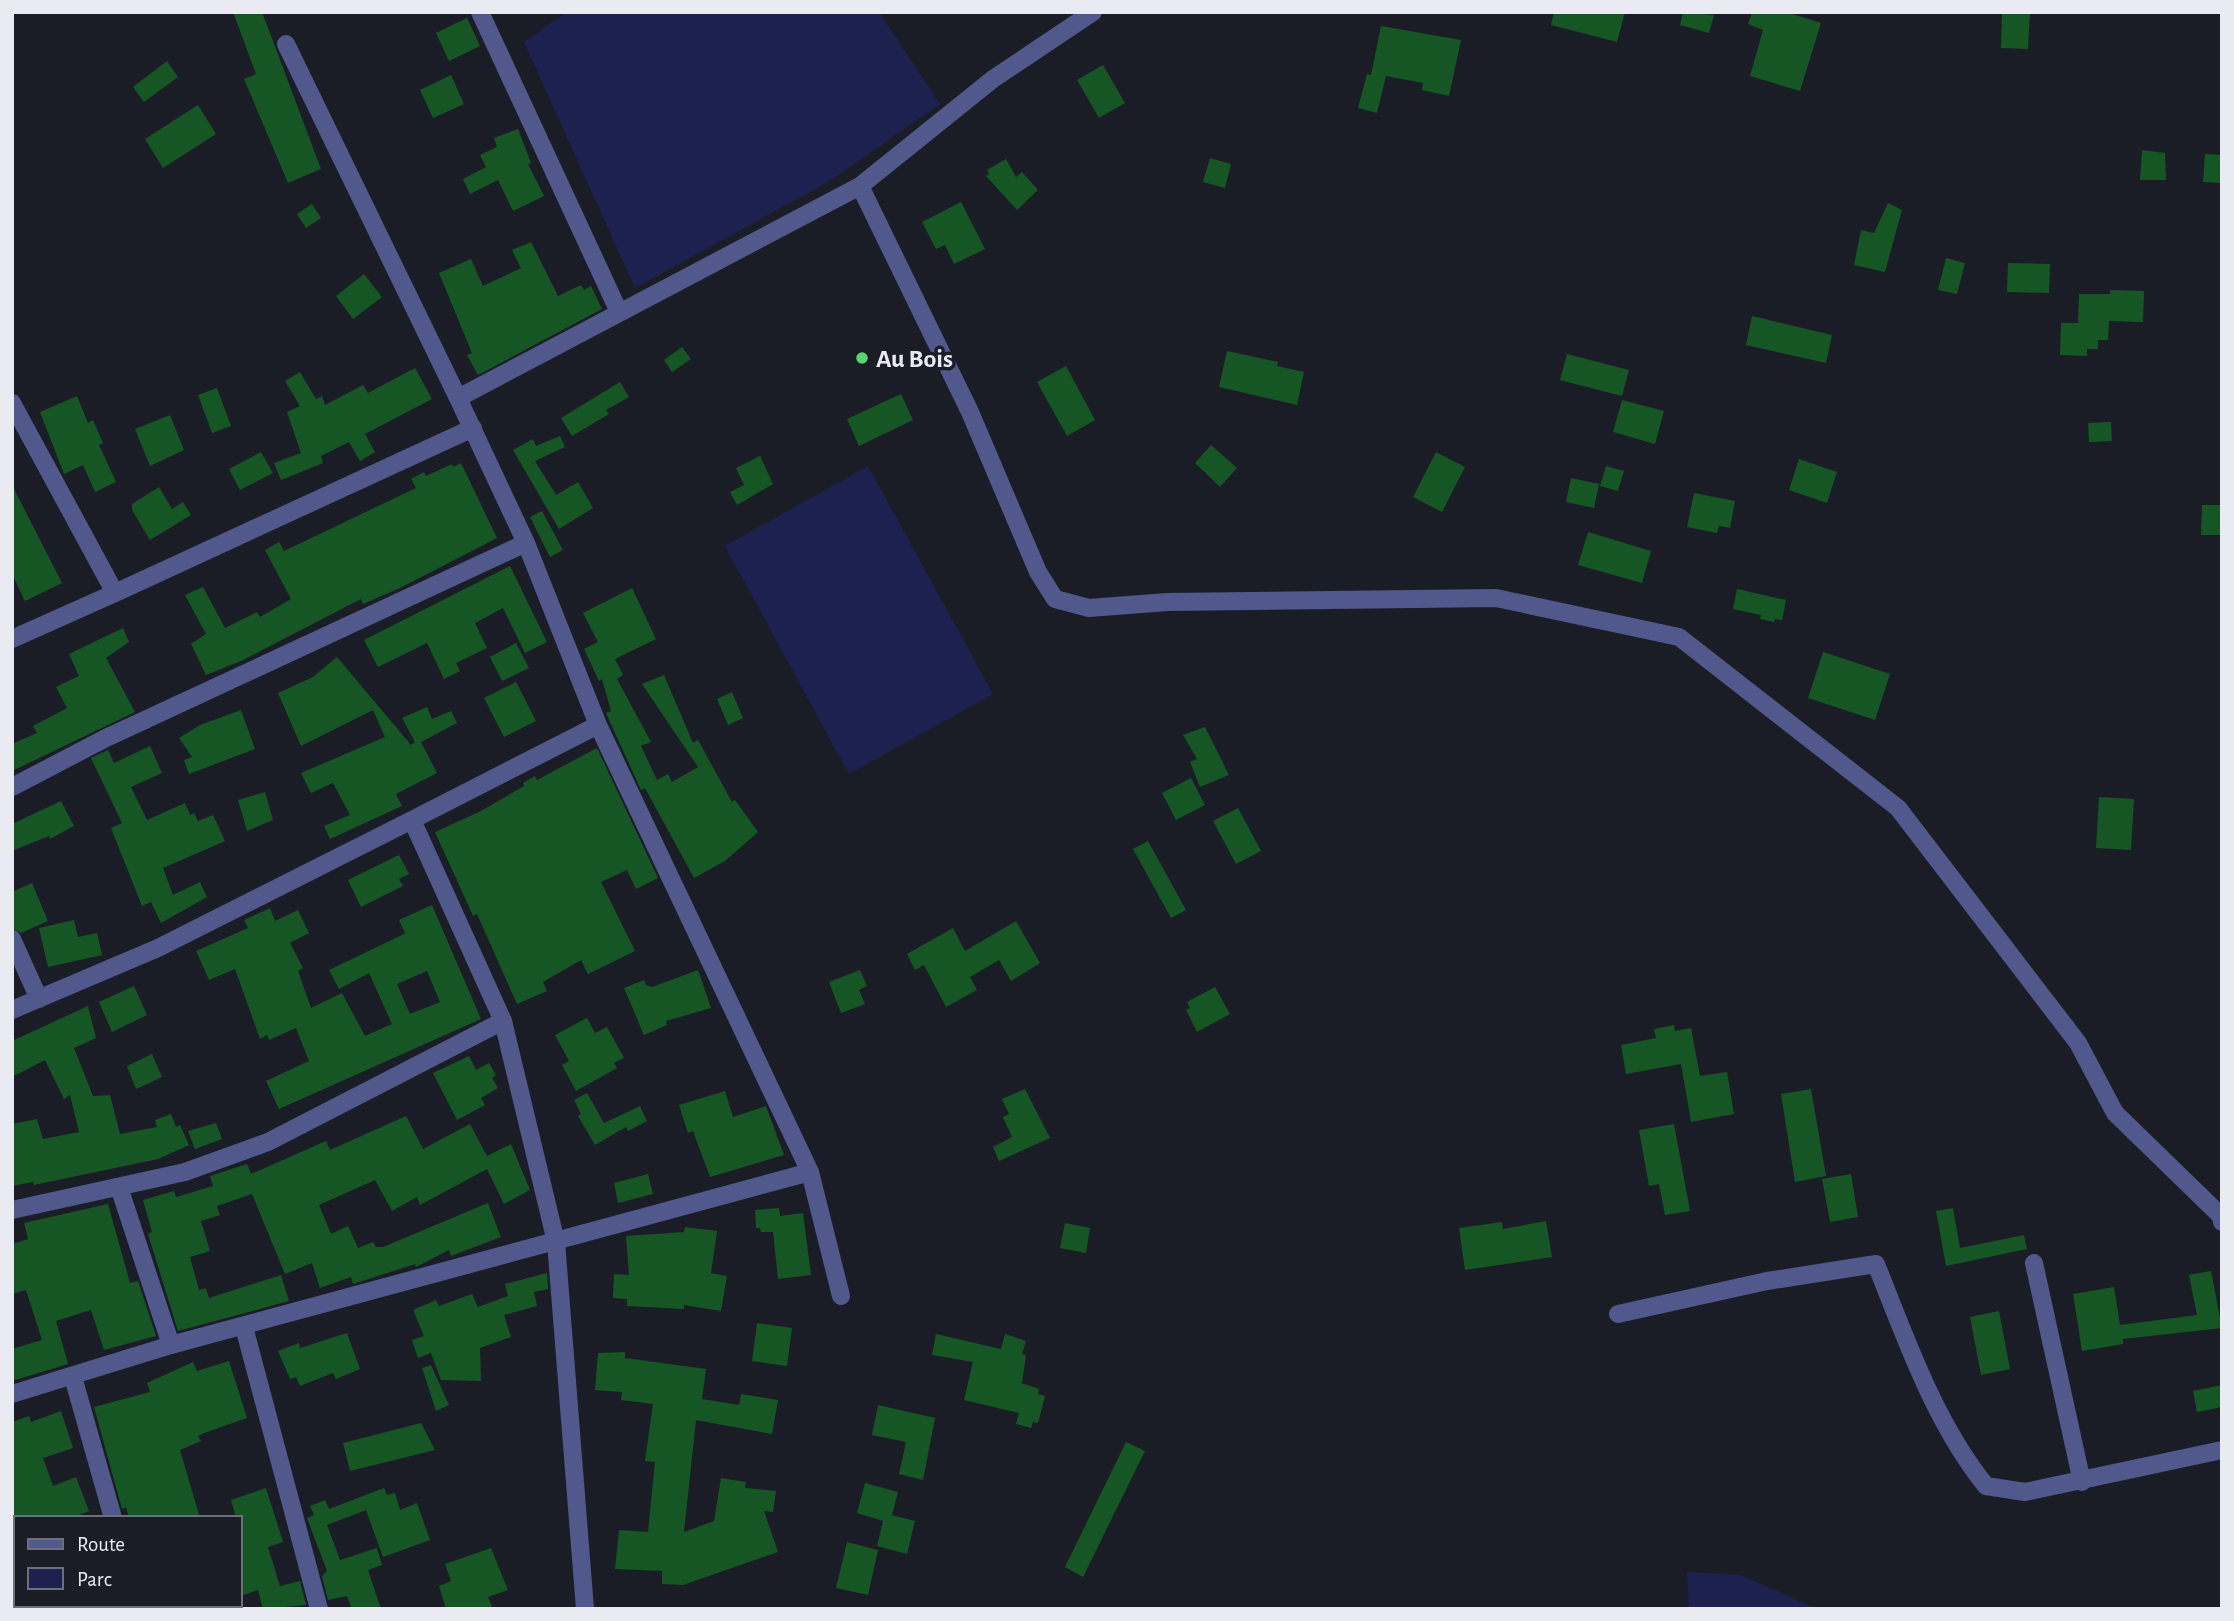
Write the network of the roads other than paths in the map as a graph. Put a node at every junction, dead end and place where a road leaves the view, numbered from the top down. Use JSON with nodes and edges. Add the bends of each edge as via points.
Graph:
{"nodes":[{"id":1,"x":480,"y":12,"type":"edge"},
{"id":2,"x":1093,"y":12,"type":"edge"},
{"id":3,"x":286,"y":44,"type":"dead end"},
{"id":4,"x":860,"y":186,"type":"junction"},
{"id":5,"x":620,"y":312,"type":"junction"},
{"id":6,"x":458,"y":398,"type":"junction"},
{"id":7,"x":12,"y":402,"type":"edge"},
{"id":8,"x":472,"y":428,"type":"junction"},
{"id":9,"x":526,"y":543,"type":"junction"},
{"id":10,"x":115,"y":593,"type":"junction"},
{"id":11,"x":12,"y":639,"type":"edge"},
{"id":12,"x":598,"y":724,"type":"junction"},
{"id":13,"x":12,"y":787,"type":"edge"},
{"id":14,"x":412,"y":820,"type":"junction"},
{"id":15,"x":12,"y":939,"type":"edge"},
{"id":16,"x":39,"y":999,"type":"junction"},
{"id":17,"x":12,"y":1010,"type":"edge"},
{"id":18,"x":503,"y":1021,"type":"junction"},
{"id":19,"x":810,"y":1171,"type":"junction"},
{"id":20,"x":119,"y":1186,"type":"junction"},
{"id":21,"x":12,"y":1210,"type":"edge"},
{"id":22,"x":2222,"y":1223,"type":"edge"},
{"id":23,"x":556,"y":1242,"type":"junction"},
{"id":24,"x":2034,"y":1263,"type":"dead end"},
{"id":25,"x":841,"y":1296,"type":"dead end"},
{"id":26,"x":1618,"y":1314,"type":"dead end"},
{"id":27,"x":244,"y":1327,"type":"junction"},
{"id":28,"x":171,"y":1345,"type":"junction"},
{"id":29,"x":73,"y":1377,"type":"junction"},
{"id":30,"x":12,"y":1394,"type":"edge"},
{"id":31,"x":2222,"y":1450,"type":"edge"},
{"id":32,"x":2082,"y":1482,"type":"junction"},
{"id":33,"x":112,"y":1516,"type":"edge"},
{"id":34,"x":319,"y":1609,"type":"edge"},
{"id":35,"x":585,"y":1609,"type":"edge"}],
"edges":[{"from":1,"to":5,"type":"street"},
{"from":2,"to":4,"type":"street","via":[[993,79]]},
{"from":3,"to":6,"type":"street"},
{"from":4,"to":5,"type":"street"},
{"from":4,"to":22,"type":"street","via":[[970,412],[1038,572],[1055,598],[1089,608],[1167,602],[1496,598],[1679,637],[1898,808],[2078,1043],[2115,1112],[2221,1216]]},
{"from":5,"to":6,"type":"street"},
{"from":6,"to":8,"type":"street"},
{"from":7,"to":10,"type":"street"},
{"from":8,"to":9,"type":"street"},
{"from":8,"to":10,"type":"street"},
{"from":9,"to":12,"type":"street"},
{"from":9,"to":13,"type":"street","via":[[106,738]]},
{"from":10,"to":11,"type":"street"},
{"from":12,"to":14,"type":"street"},
{"from":12,"to":19,"type":"street"},
{"from":14,"to":16,"type":"street","via":[[158,948]]},
{"from":14,"to":18,"type":"street"},
{"from":15,"to":16,"type":"street"},
{"from":16,"to":17,"type":"street"},
{"from":18,"to":20,"type":"street","via":[[268,1142],[186,1172]]},
{"from":18,"to":23,"type":"street"},
{"from":19,"to":23,"type":"street"},
{"from":19,"to":25,"type":"street"},
{"from":20,"to":21,"type":"street"},
{"from":20,"to":28,"type":"street"},
{"from":23,"to":27,"type":"street"},
{"from":23,"to":35,"type":"street"},
{"from":24,"to":32,"type":"street"},
{"from":26,"to":32,"type":"street","via":[[1767,1281],[1877,1264],[1907,1342],[1968,1464],[1986,1486],[2025,1492]]},
{"from":27,"to":28,"type":"street"},
{"from":27,"to":34,"type":"street"},
{"from":28,"to":29,"type":"street"},
{"from":29,"to":30,"type":"street"},
{"from":29,"to":33,"type":"street"},
{"from":31,"to":32,"type":"street"}]}
